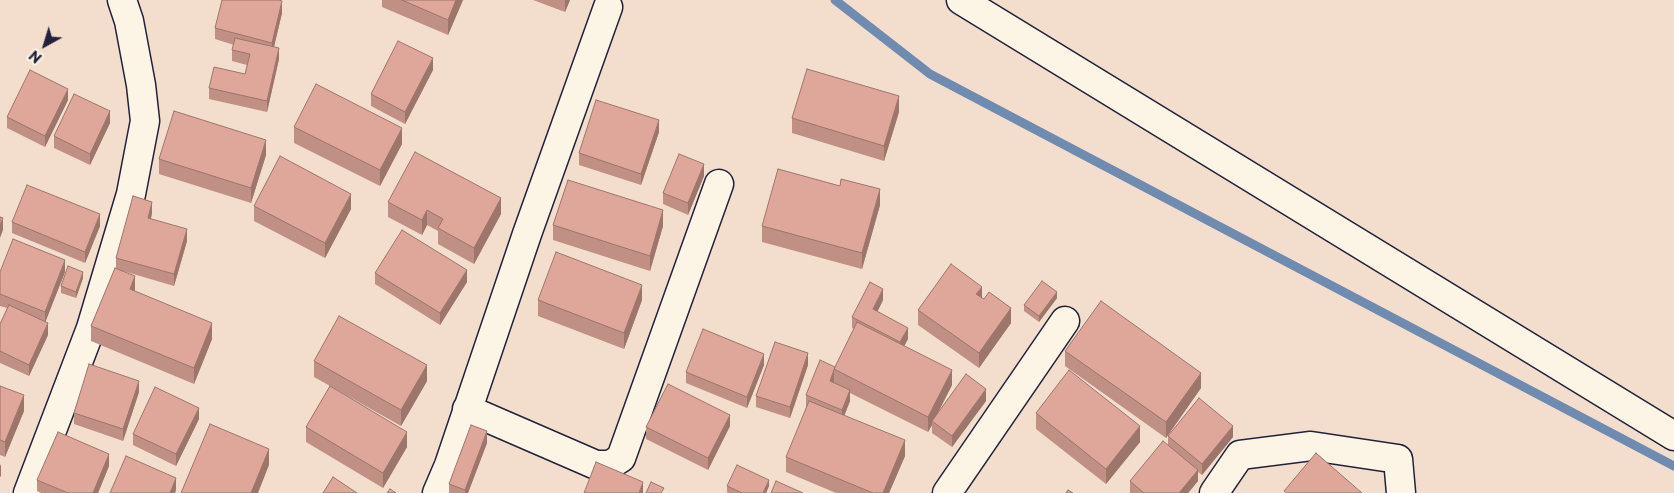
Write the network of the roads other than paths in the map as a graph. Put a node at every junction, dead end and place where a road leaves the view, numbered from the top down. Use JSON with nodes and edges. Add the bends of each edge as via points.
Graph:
{"nodes":[{"id":1,"x":122,"y":0,"type":"edge"},
{"id":2,"x":961,"y":0,"type":"edge"},
{"id":3,"x":608,"y":7,"type":"dead end"},
{"id":4,"x":719,"y":184,"type":"dead end"},
{"id":5,"x":1065,"y":321,"type":"dead end"},
{"id":6,"x":468,"y":409,"type":"junction"},
{"id":7,"x":1674,"y":436,"type":"edge"},
{"id":8,"x":28,"y":493,"type":"edge"},
{"id":9,"x":437,"y":493,"type":"edge"},
{"id":10,"x":946,"y":493,"type":"edge"},
{"id":11,"x":1214,"y":493,"type":"edge"},
{"id":12,"x":1401,"y":493,"type":"edge"}],
"edges":[{"from":1,"to":8,"type":"street","via":[[129,21],[145,121],[131,194],[91,328]]},
{"from":2,"to":7,"type":"street"},
{"from":3,"to":6,"type":"street"},
{"from":4,"to":6,"type":"street","via":[[621,458],[610,465],[596,465]]},
{"from":5,"to":10,"type":"street"},
{"from":6,"to":9,"type":"street","via":[[450,466]]},
{"from":11,"to":12,"type":"street","via":[[1240,456],[1311,446],[1398,460]]}]}
